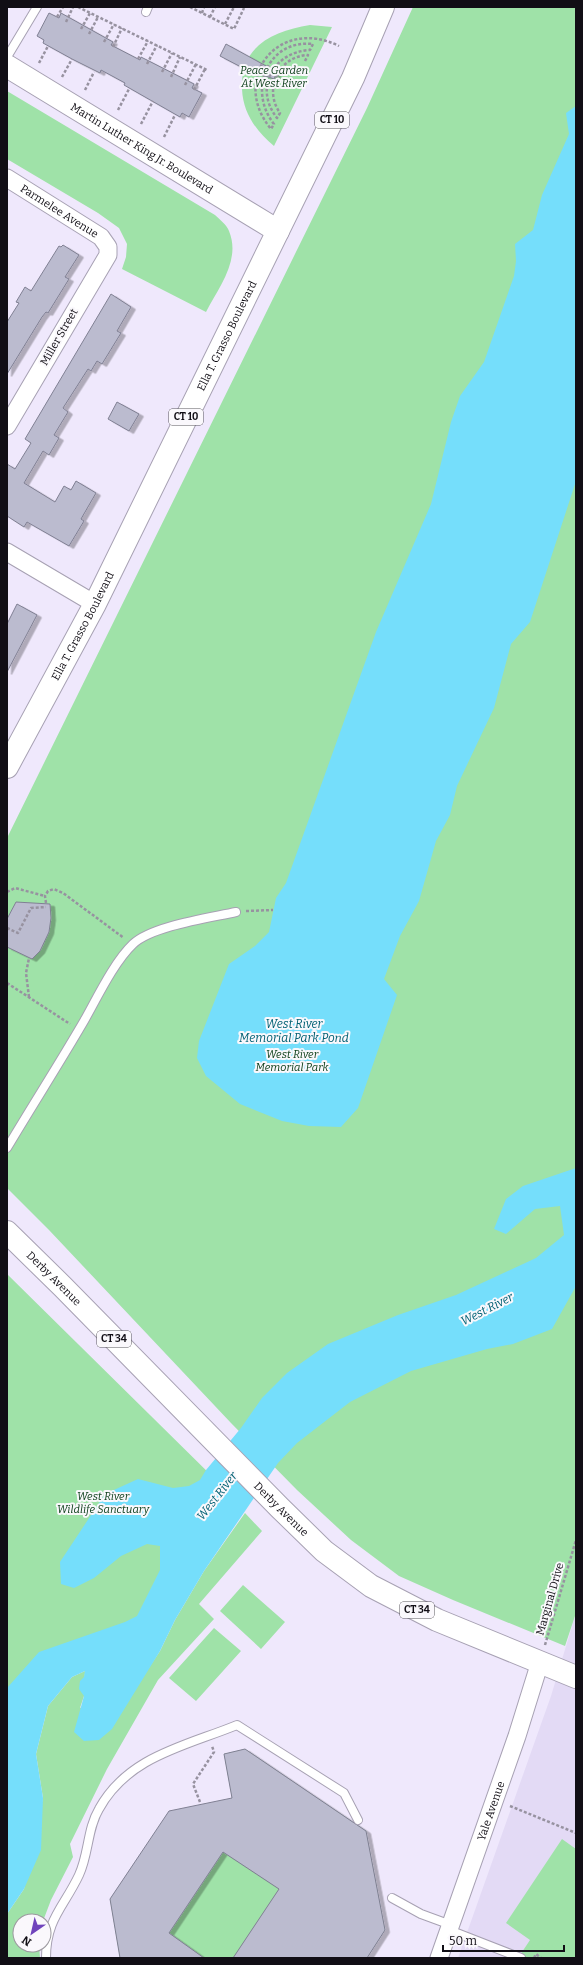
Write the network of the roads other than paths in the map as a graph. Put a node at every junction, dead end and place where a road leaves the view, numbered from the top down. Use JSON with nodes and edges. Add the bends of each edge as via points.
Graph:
{"nodes":[{"id":1,"x":37,"y":7,"type":"edge"},
{"id":2,"x":383,"y":7,"type":"edge"},
{"id":3,"x":7,"y":57,"type":"edge"},
{"id":4,"x":7,"y":66,"type":"edge"},
{"id":5,"x":7,"y":178,"type":"edge"},
{"id":6,"x":278,"y":231,"type":"junction"},
{"id":7,"x":108,"y":247,"type":"joint"},
{"id":8,"x":7,"y":426,"type":"edge"},
{"id":9,"x":7,"y":552,"type":"edge"},
{"id":10,"x":95,"y":604,"type":"junction"},
{"id":11,"x":7,"y":767,"type":"edge"},
{"id":12,"x":236,"y":912,"type":"road end"},
{"id":13,"x":7,"y":1148,"type":"edge"},
{"id":14,"x":7,"y":1232,"type":"edge"},
{"id":15,"x":540,"y":1662,"type":"junction"},
{"id":16,"x":576,"y":1676,"type":"edge"},
{"id":17,"x":358,"y":1820,"type":"dead end"},
{"id":18,"x":392,"y":1898,"type":"dead end"},
{"id":19,"x":450,"y":1928,"type":"junction"},
{"id":20,"x":46,"y":1958,"type":"edge"},
{"id":21,"x":439,"y":1958,"type":"edge"},
{"id":22,"x":521,"y":1958,"type":"edge"}],
"edges":[{"from":1,"to":3,"type":"lane"},
{"from":2,"to":6,"type":"highway","name":"Ella T. Grasso Boulevard","number":"CT 10","via":[[353,78]]},
{"from":4,"to":6,"type":"highway","name":"Martin Luther King Jr. Boulevard"},
{"from":5,"to":7,"type":"street","name":"Parmelee Avenue","via":[[101,237]]},
{"from":6,"to":10,"type":"highway","name":"Ella T. Grasso Boulevard","number":"CT 10"},
{"from":7,"to":8,"type":"street","name":"Miller Street","via":[[108,255]]},
{"from":9,"to":10,"type":"street"},
{"from":10,"to":11,"type":"highway","name":"Ella T. Grasso Boulevard","number":"CT 10"},
{"from":12,"to":13,"type":"lane","via":[[167,928],[132,944],[114,969]]},
{"from":14,"to":15,"type":"highway","name":"Derby Avenue","number":"CT 34","via":[[324,1551],[371,1586],[437,1620]]},
{"from":15,"to":16,"type":"highway","name":"Derby Avenue","number":"CT 34"},
{"from":15,"to":19,"type":"street","name":"Yale Avenue","via":[[520,1729]]},
{"from":17,"to":20,"type":"lane","via":[[344,1793],[237,1725],[160,1755],[137,1766],[116,1782],[98,1809],[90,1830],[80,1874],[53,1920],[46,1941]]},
{"from":18,"to":19,"type":"lane"},
{"from":19,"to":21,"type":"street","name":"Yale Avenue"},
{"from":19,"to":22,"type":"lane"}]}
